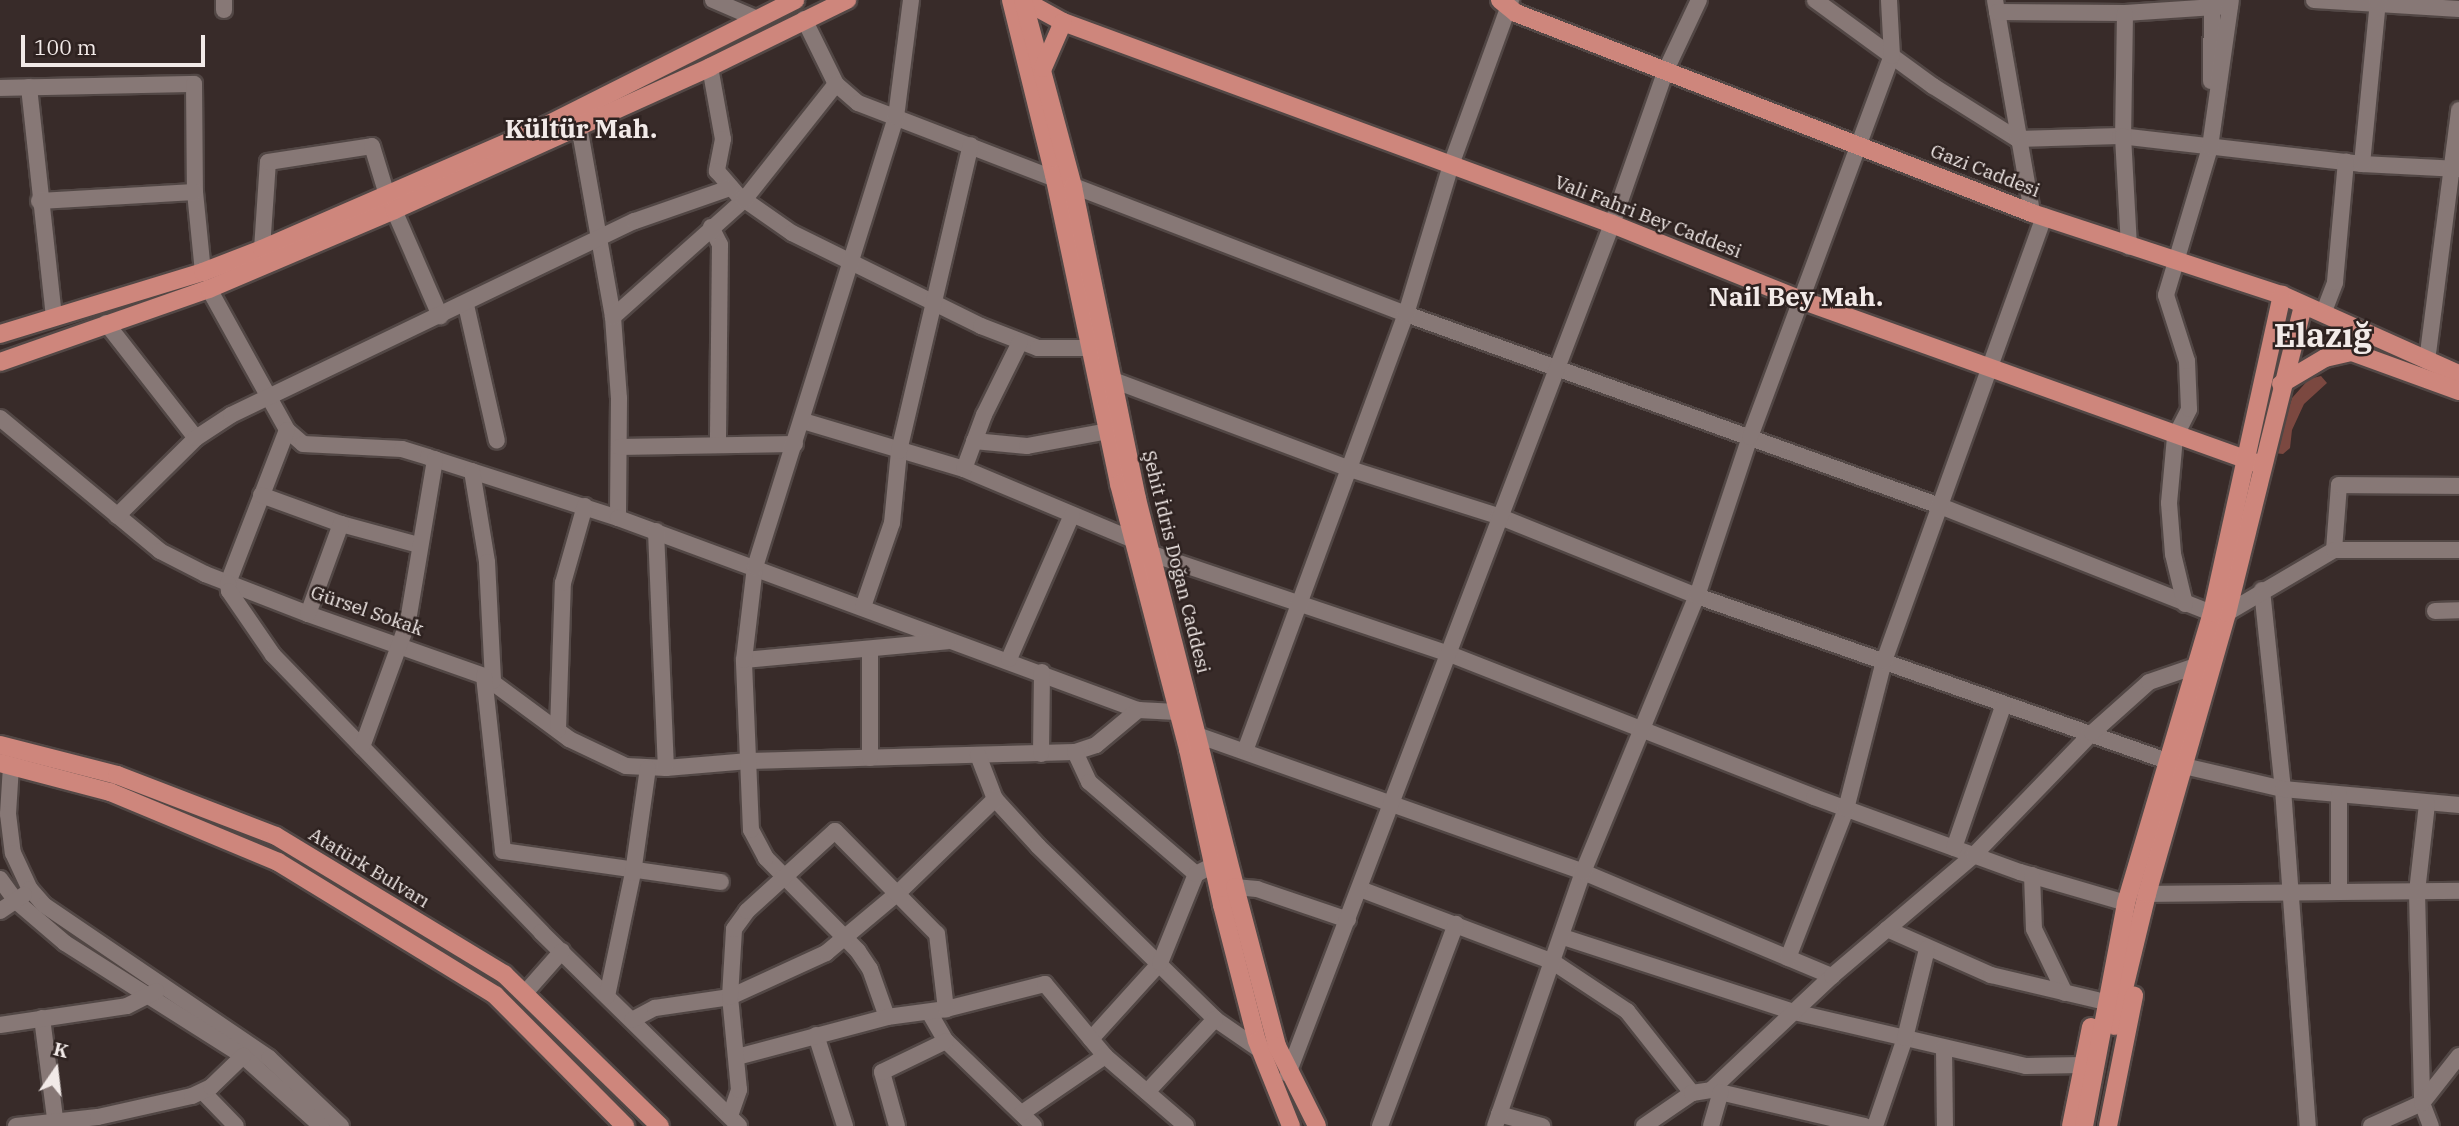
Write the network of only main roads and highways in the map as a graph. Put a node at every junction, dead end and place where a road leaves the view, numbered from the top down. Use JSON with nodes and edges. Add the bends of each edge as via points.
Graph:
{"nodes":[{"id":1,"x":795,"y":0,"type":"edge"},
{"id":2,"x":847,"y":0,"type":"edge"},
{"id":3,"x":1011,"y":0,"type":"edge"},
{"id":4,"x":1023,"y":0,"type":"edge"},
{"id":5,"x":1506,"y":3,"type":"edge"},
{"id":6,"x":1063,"y":22,"type":"junction"},
{"id":7,"x":1043,"y":68,"type":"junction"},
{"id":8,"x":391,"y":203,"type":"junction"},
{"id":9,"x":206,"y":280,"type":"junction"},
{"id":10,"x":2282,"y":295,"type":"junction"},
{"id":11,"x":2302,"y":306,"type":"junction"},
{"id":12,"x":0,"y":334,"type":"edge"},
{"id":13,"x":0,"y":362,"type":"edge"},
{"id":14,"x":2459,"y":373,"type":"edge"},
{"id":15,"x":2281,"y":384,"type":"junction"},
{"id":16,"x":2459,"y":391,"type":"edge"},
{"id":17,"x":2255,"y":463,"type":"junction"},
{"id":18,"x":0,"y":745,"type":"edge"},
{"id":19,"x":2177,"y":764,"type":"junction"},
{"id":20,"x":6,"y":765,"type":"edge"},
{"id":21,"x":2133,"y":961,"type":"junction"},
{"id":22,"x":2110,"y":971,"type":"junction"},
{"id":23,"x":625,"y":1126,"type":"edge"},
{"id":24,"x":660,"y":1126,"type":"edge"},
{"id":25,"x":1291,"y":1126,"type":"edge"},
{"id":26,"x":1317,"y":1126,"type":"edge"},
{"id":27,"x":2071,"y":1126,"type":"edge"},
{"id":28,"x":2084,"y":1126,"type":"edge"},
{"id":29,"x":2095,"y":1126,"type":"edge"},
{"id":30,"x":2108,"y":1126,"type":"edge"}],
"edges":[{"from":1,"to":8,"type":"main road"},
{"from":2,"to":8,"type":"main road","via":[[579,126]]},
{"from":3,"to":25,"type":"main road","name":"Şehit İdris Doğan Caddesi","via":[[1177,712],[1204,870],[1260,1050]]},
{"from":4,"to":6,"type":"main road","name":"Vali Fahri Bey Caddesi"},
{"from":4,"to":7,"type":"main road","name":"Şehit İdris Doğan Caddesi"},
{"from":5,"to":10,"type":"main road","name":"Gazi Caddesi","via":[[2038,215]]},
{"from":6,"to":7,"type":"main road"},
{"from":6,"to":17,"type":"main road","name":"Vali Fahri Bey Caddesi","via":[[1612,224],[1801,300]]},
{"from":7,"to":26,"type":"main road","name":"Şehit İdris Doğan Caddesi","via":[[1152,554],[1235,887],[1288,1074]]},
{"from":8,"to":9,"type":"main road"},
{"from":8,"to":9,"type":"main road","via":[[261,249]]},
{"from":9,"to":12,"type":"main road"},
{"from":9,"to":13,"type":"main road"},
{"from":10,"to":11,"type":"main road","name":"Gazi Caddesi"},
{"from":10,"to":17,"type":"main road"},
{"from":11,"to":14,"type":"main road","name":"Gazi Caddesi"},
{"from":11,"to":15,"type":"main road"},
{"from":15,"to":16,"type":"main road","via":[[2325,358],[2352,352]]},
{"from":15,"to":17,"type":"main road"},
{"from":17,"to":19,"type":"main road"},
{"from":18,"to":24,"type":"main road","name":"Atatürk Bulvarı","via":[[117,775],[276,836],[504,974]]},
{"from":19,"to":21,"type":"main road"},
{"from":19,"to":22,"type":"main road","via":[[2126,903]]},
{"from":20,"to":23,"type":"main road","via":[[110,792],[278,862],[495,995]]},
{"from":21,"to":29,"type":"main road","via":[[2124,984]]},
{"from":21,"to":30,"type":"main road","via":[[2136,984]]},
{"from":22,"to":27,"type":"main road","via":[[2097,1000]]},
{"from":22,"to":28,"type":"main road"}]}
